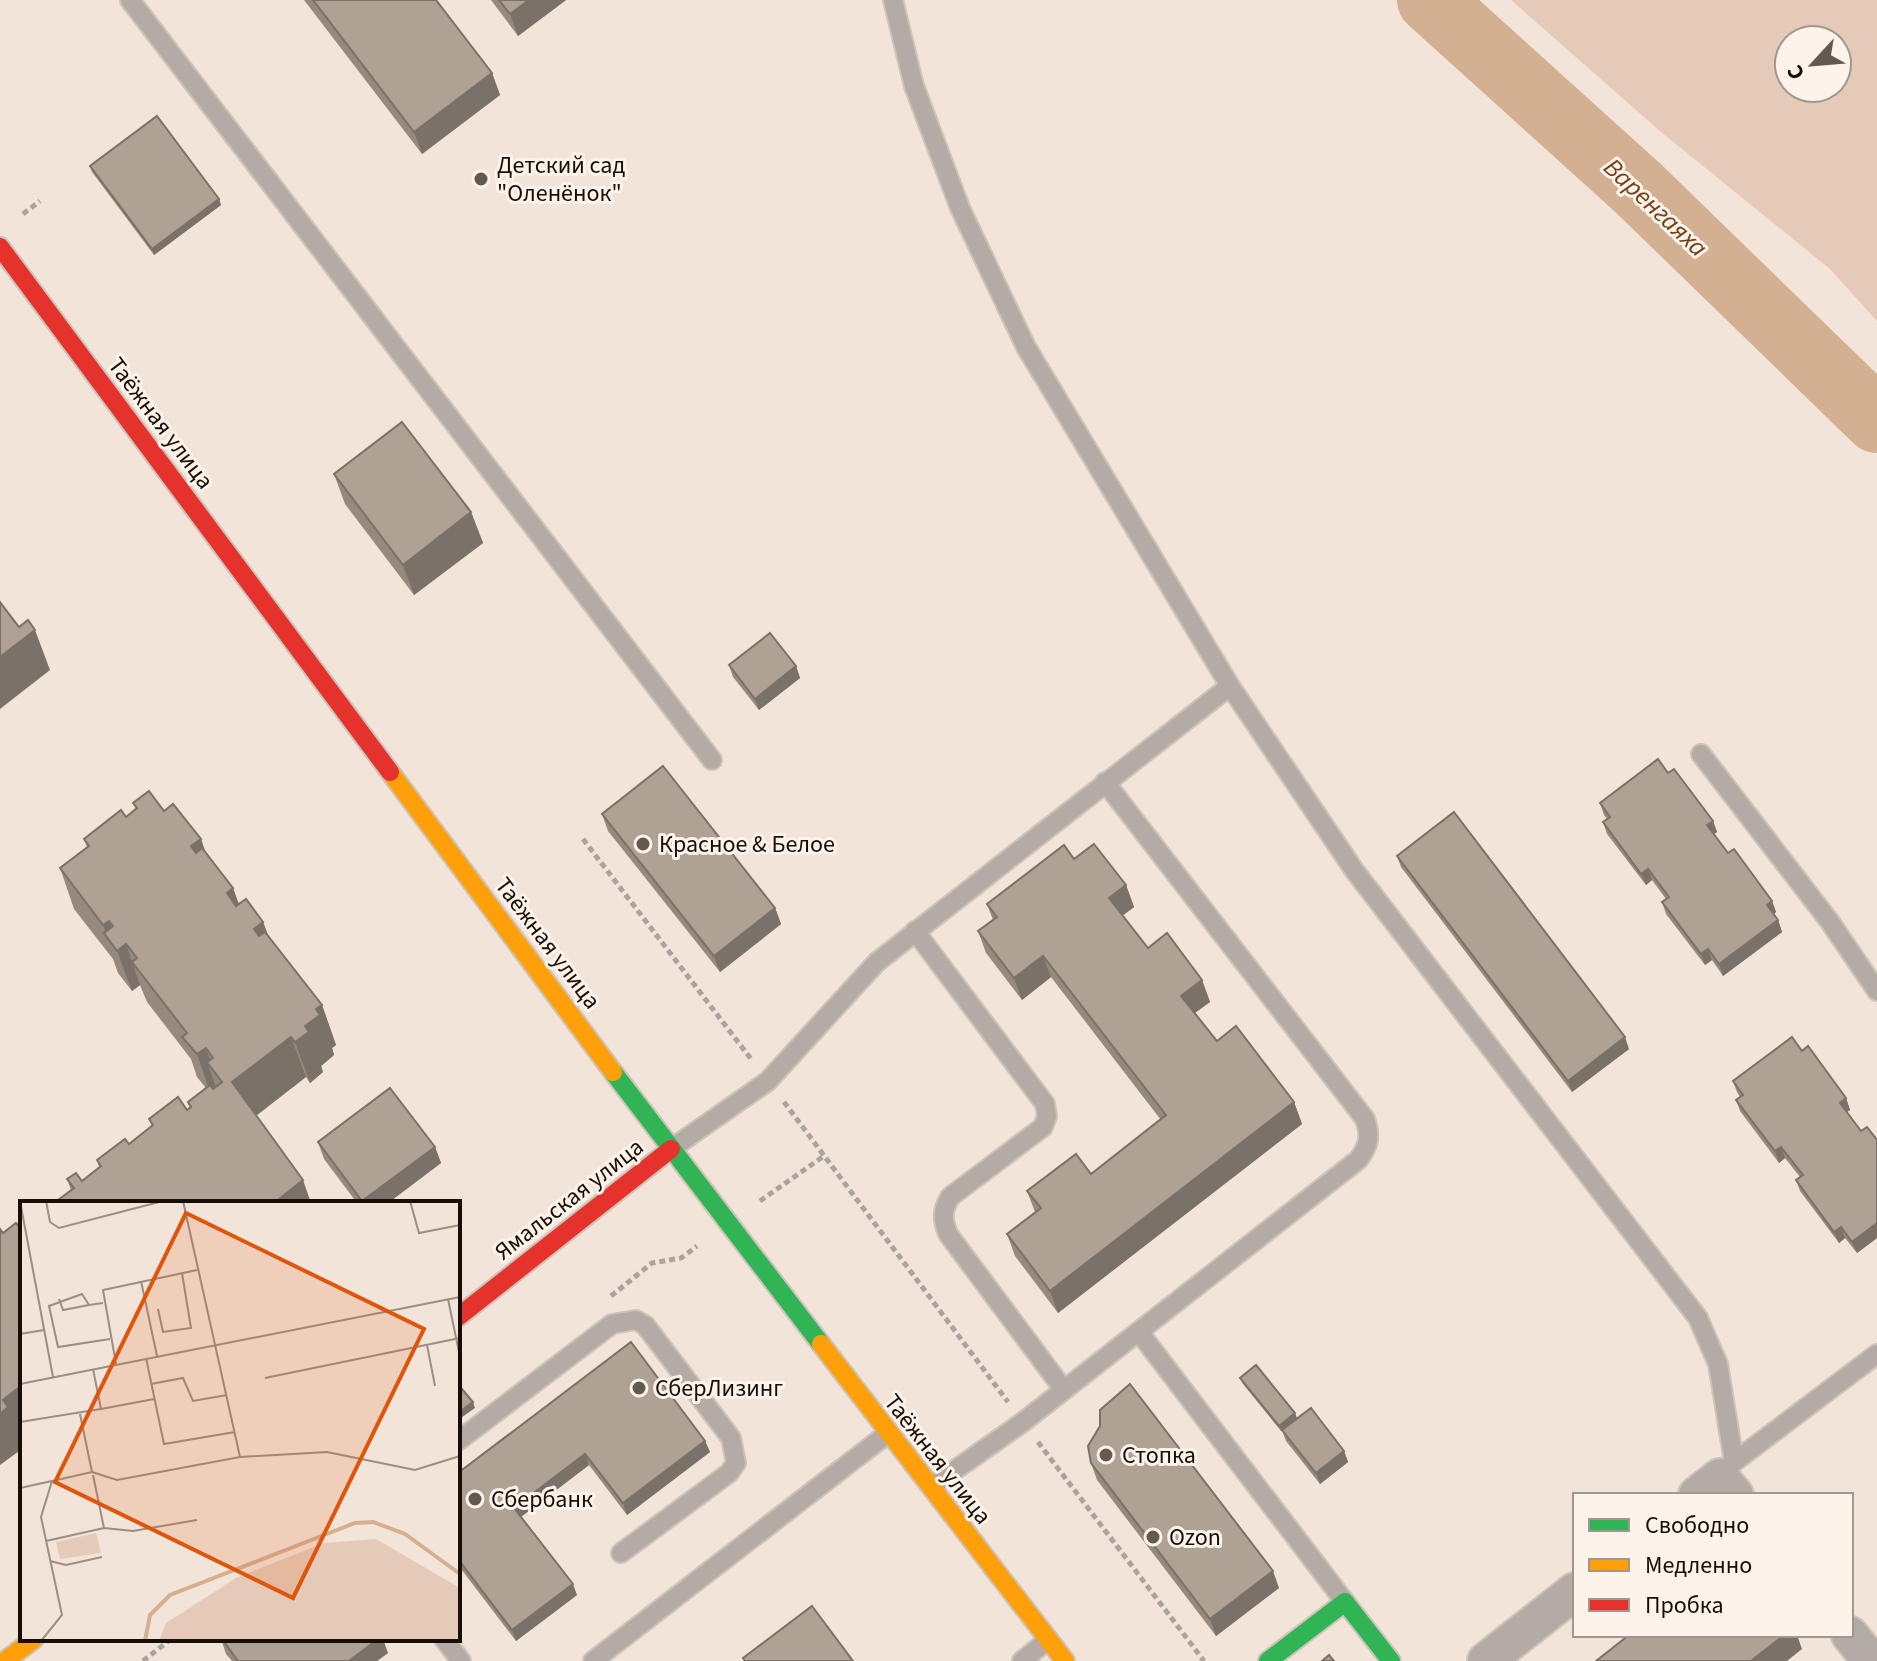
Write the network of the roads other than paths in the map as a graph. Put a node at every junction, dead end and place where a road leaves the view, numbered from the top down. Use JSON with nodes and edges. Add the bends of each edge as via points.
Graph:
{"nodes":[{"id":1,"x":130,"y":0,"type":"edge"},
{"id":2,"x":893,"y":0,"type":"edge"},
{"id":3,"x":0,"y":247,"type":"edge"},
{"id":4,"x":1230,"y":686,"type":"junction"},
{"id":5,"x":1701,"y":754,"type":"dead end"},
{"id":6,"x":712,"y":760,"type":"dead end"},
{"id":7,"x":1105,"y":782,"type":"junction"},
{"id":8,"x":915,"y":931,"type":"junction"},
{"id":9,"x":1877,"y":991,"type":"edge"},
{"id":10,"x":671,"y":1149,"type":"junction"},
{"id":11,"x":460,"y":1315,"type":"edge"},
{"id":12,"x":1139,"y":1332,"type":"junction"},
{"id":13,"x":1877,"y":1354,"type":"edge"},
{"id":14,"x":1064,"y":1390,"type":"junction"},
{"id":15,"x":887,"y":1434,"type":"junction"},
{"id":16,"x":460,"y":1439,"type":"edge"},
{"id":17,"x":1721,"y":1482,"type":"edge"},
{"id":18,"x":931,"y":1487,"type":"junction"},
{"id":19,"x":621,"y":1553,"type":"dead end"},
{"id":20,"x":1573,"y":1593,"type":"edge"},
{"id":21,"x":1345,"y":1602,"type":"junction"},
{"id":22,"x":1852,"y":1637,"type":"edge"},
{"id":23,"x":1048,"y":1640,"type":"junction"},
{"id":24,"x":31,"y":1641,"type":"edge"},
{"id":25,"x":446,"y":1641,"type":"edge"},
{"id":26,"x":5,"y":1661,"type":"edge"},
{"id":27,"x":461,"y":1661,"type":"edge"},
{"id":28,"x":593,"y":1661,"type":"edge"},
{"id":29,"x":1022,"y":1661,"type":"edge"},
{"id":30,"x":1065,"y":1661,"type":"edge"},
{"id":31,"x":1268,"y":1661,"type":"edge"},
{"id":32,"x":1391,"y":1661,"type":"edge"},
{"id":33,"x":1486,"y":1661,"type":"edge"},
{"id":34,"x":1871,"y":1661,"type":"edge"}],
"edges":[{"from":1,"to":6,"type":"lane"},
{"from":2,"to":4,"type":"lane","via":[[914,86],[960,208],[1026,347]]},
{"from":3,"to":10,"type":"street","name":"Таёжная улица"},
{"from":4,"to":7,"type":"lane"},
{"from":4,"to":17,"type":"lane","via":[[1354,870],[1698,1318],[1718,1364]]},
{"from":5,"to":9,"type":"lane"},
{"from":7,"to":8,"type":"lane"},
{"from":7,"to":12,"type":"lane","via":[[1370,1132],[1358,1160]]},
{"from":8,"to":10,"type":"lane","via":[[877,962],[768,1081]]},
{"from":8,"to":14,"type":"lane","via":[[1045,1104],[1043,1127],[950,1197],[943,1222]]},
{"from":10,"to":11,"type":"street","name":"Ямальская улица"},
{"from":10,"to":15,"type":"street","name":"Таёжная улица"},
{"from":12,"to":14,"type":"lane"},
{"from":12,"to":21,"type":"lane"},
{"from":13,"to":17,"type":"lane"},
{"from":14,"to":18,"type":"lane"},
{"from":15,"to":18,"type":"street","name":"Таёжная улица"},
{"from":15,"to":28,"type":"lane"},
{"from":16,"to":19,"type":"lane","via":[[612,1324],[624,1320],[645,1325],[731,1438],[736,1463]]},
{"from":18,"to":23,"type":"street","name":"Таёжная улица"},
{"from":20,"to":33,"type":"street"},
{"from":21,"to":31,"type":"street"},
{"from":21,"to":32,"type":"street"},
{"from":22,"to":34,"type":"street"},
{"from":23,"to":29,"type":"lane"},
{"from":23,"to":30,"type":"street","name":"Таёжная улица"},
{"from":24,"to":26,"type":"street"},
{"from":25,"to":27,"type":"lane"}]}
